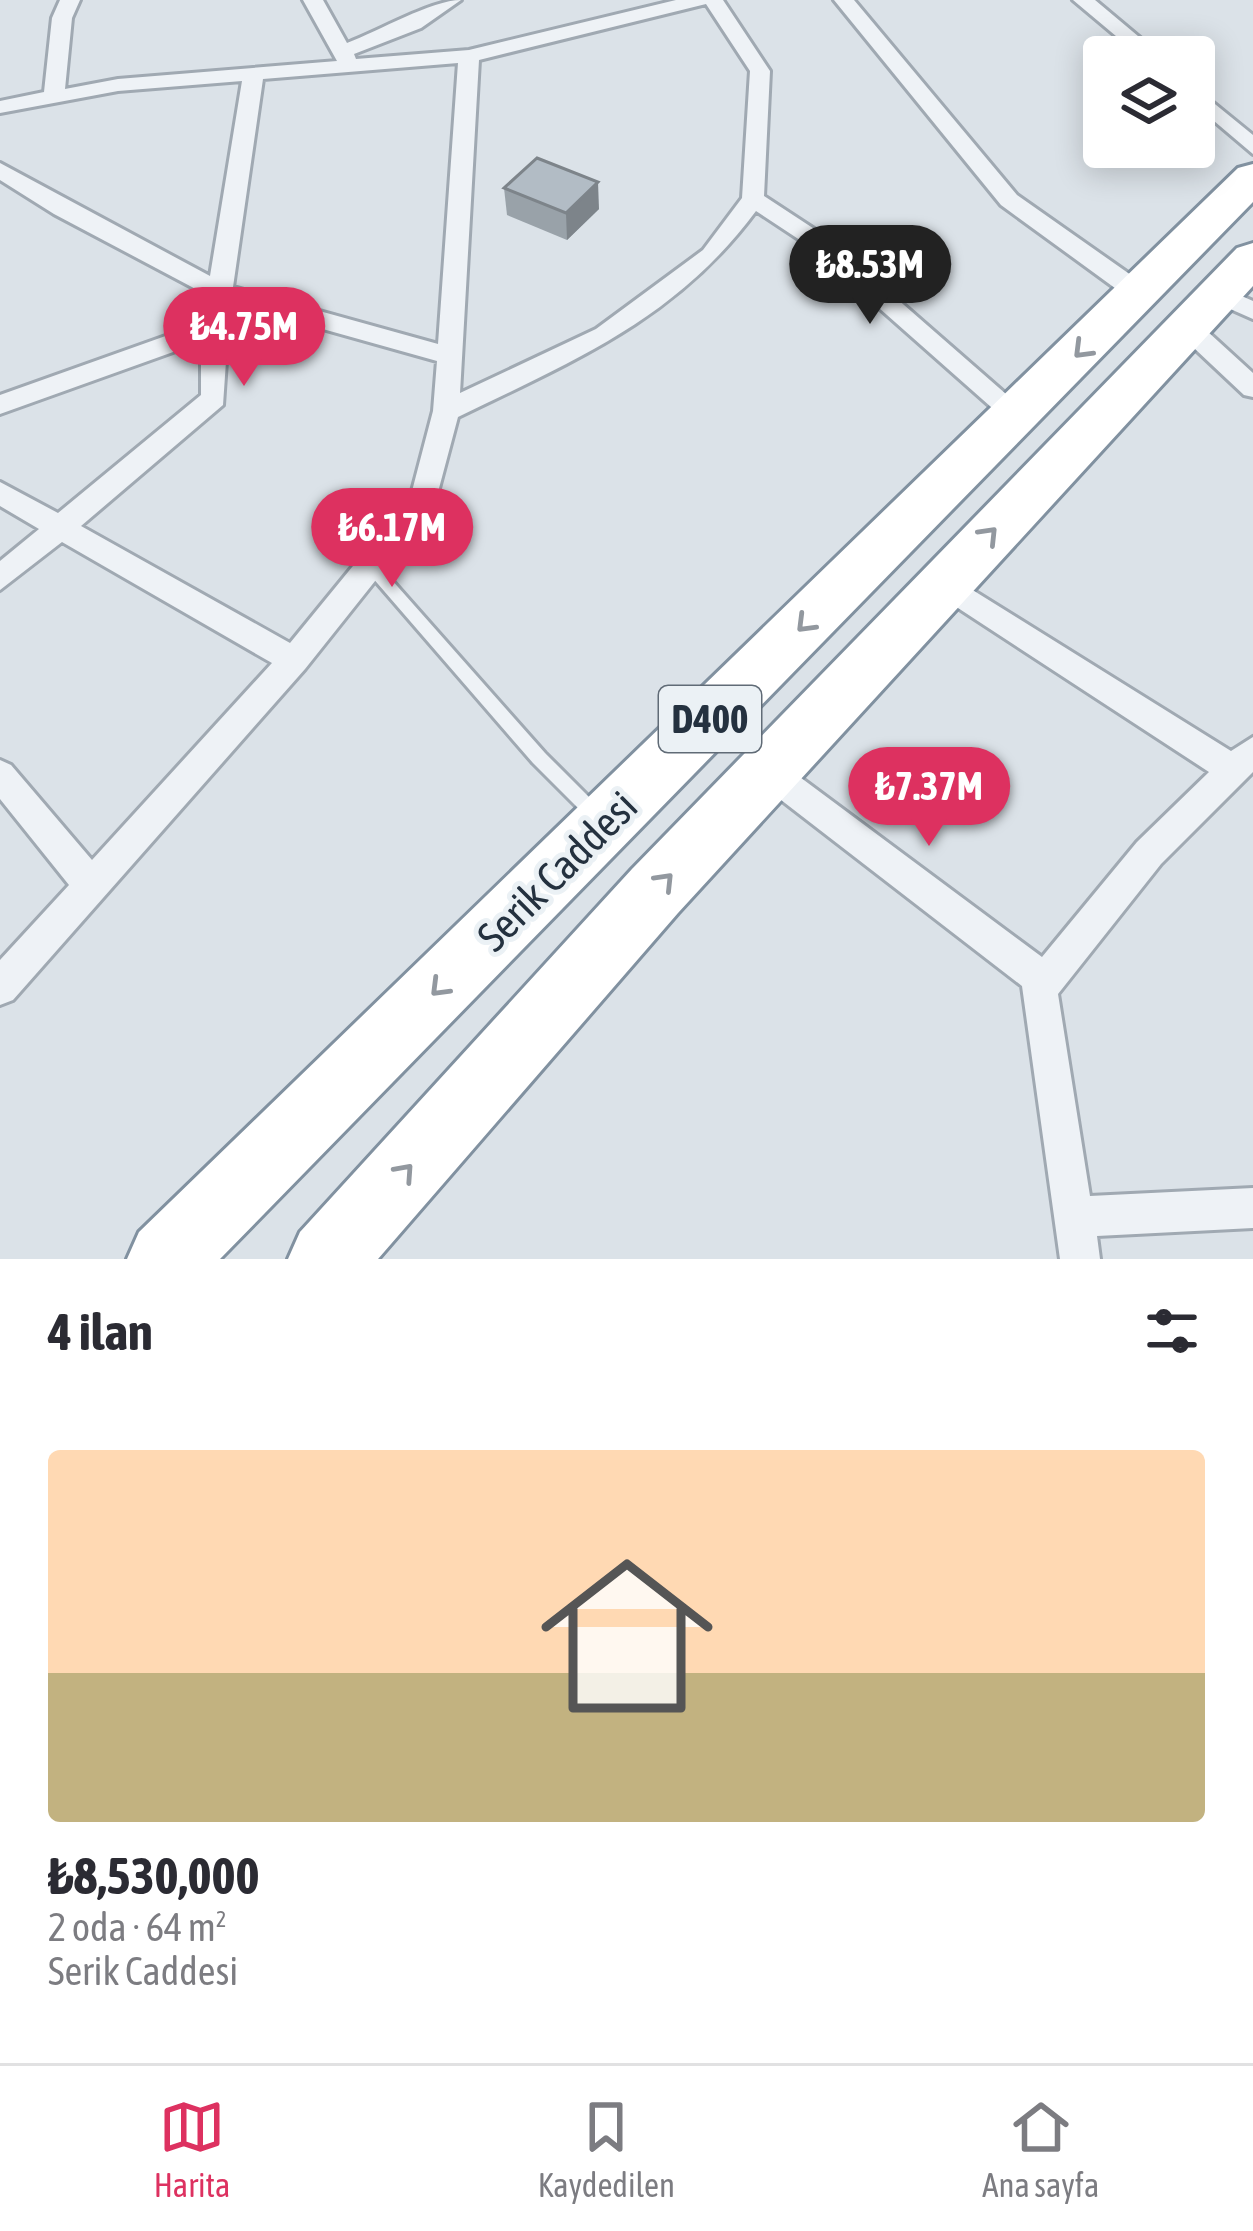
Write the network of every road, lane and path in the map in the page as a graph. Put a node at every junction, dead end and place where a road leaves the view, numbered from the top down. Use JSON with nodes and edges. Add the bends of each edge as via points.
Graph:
{"nodes":[{"id":1,"x":70,"y":0,"type":"edge"},
{"id":2,"x":313,"y":0,"type":"edge"},
{"id":3,"x":451,"y":0,"type":"edge"},
{"id":4,"x":700,"y":0,"type":"edge"},
{"id":5,"x":713,"y":0,"type":"edge"},
{"id":6,"x":844,"y":0,"type":"edge"},
{"id":7,"x":1083,"y":0,"type":"edge"},
{"id":8,"x":1128,"y":36,"type":"edge"},
{"id":9,"x":469,"y":56,"type":"junction"},
{"id":10,"x":345,"y":58,"type":"junction"},
{"id":11,"x":254,"y":73,"type":"junction"},
{"id":12,"x":54,"y":97,"type":"junction"},
{"id":13,"x":0,"y":107,"type":"edge"},
{"id":14,"x":1215,"y":112,"type":"edge"},
{"id":15,"x":1253,"y":147,"type":"edge"},
{"id":16,"x":0,"y":170,"type":"edge"},
{"id":17,"x":1253,"y":177,"type":"edge"},
{"id":18,"x":753,"y":199,"type":"junction"},
{"id":19,"x":221,"y":292,"type":"junction"},
{"id":20,"x":1210,"y":297,"type":"edge"},
{"id":21,"x":214,"y":328,"type":"junction"},
{"id":22,"x":449,"y":356,"type":"junction"},
{"id":23,"x":1253,"y":388,"type":"edge"},
{"id":24,"x":0,"y":405,"type":"edge"},
{"id":25,"x":446,"y":411,"type":"junction"},
{"id":26,"x":1017,"y":415,"type":"junction"},
{"id":27,"x":0,"y":493,"type":"edge"},
{"id":28,"x":58,"y":529,"type":"junction"},
{"id":29,"x":370,"y":565,"type":"junction"},
{"id":30,"x":0,"y":578,"type":"edge"},
{"id":31,"x":942,"y":584,"type":"junction"},
{"id":32,"x":294,"y":661,"type":"junction"},
{"id":33,"x":1243,"y":760,"type":"edge"},
{"id":34,"x":770,"y":773,"type":"junction"},
{"id":35,"x":0,"y":775,"type":"edge"},
{"id":36,"x":605,"y":823,"type":"junction"},
{"id":37,"x":93,"y":887,"type":"junction"},
{"id":38,"x":1045,"y":981,"type":"junction"},
{"id":39,"x":0,"y":987,"type":"edge"},
{"id":40,"x":1253,"y":1208,"type":"edge"},
{"id":41,"x":1073,"y":1217,"type":"junction"},
{"id":42,"x":166,"y":1259,"type":"edge"},
{"id":43,"x":327,"y":1259,"type":"edge"},
{"id":44,"x":1080,"y":1259,"type":"edge"}],
"edges":[{"from":1,"to":12,"type":"street"},
{"from":2,"to":10,"type":"street"},
{"from":3,"to":10,"type":"street"},
{"from":4,"to":9,"type":"street"},
{"from":5,"to":18,"type":"street","via":[[760,70]]},
{"from":6,"to":20,"type":"street","via":[[1010,200]]},
{"from":7,"to":8,"type":"street"},
{"from":9,"to":10,"type":"street"},
{"from":9,"to":22,"type":"street"},
{"from":10,"to":11,"type":"street"},
{"from":11,"to":12,"type":"street"},
{"from":11,"to":19,"type":"street"},
{"from":12,"to":13,"type":"street"},
{"from":14,"to":15,"type":"street"},
{"from":16,"to":19,"type":"street"},
{"from":17,"to":20,"type":"highway","name":"Serik Caddesi","number":"D400"},
{"from":18,"to":25,"type":"street","via":[[711,255],[605,335]]},
{"from":18,"to":26,"type":"street","via":[[817,241]]},
{"from":19,"to":21,"type":"street"},
{"from":19,"to":22,"type":"street"},
{"from":20,"to":23,"type":"street"},
{"from":20,"to":26,"type":"highway","name":"Serik Caddesi","number":"D400","one_way":true},
{"from":31,"to":20,"type":"highway","name":"Serik Caddesi","number":"D400","one_way":true},
{"from":21,"to":24,"type":"street"},
{"from":21,"to":28,"type":"street","via":[[214,398]]},
{"from":22,"to":25,"type":"street"},
{"from":25,"to":29,"type":"street","via":[[424,499]]},
{"from":26,"to":36,"type":"highway","name":"Serik Caddesi","number":"D400","one_way":true},
{"from":27,"to":28,"type":"street"},
{"from":28,"to":30,"type":"street"},
{"from":28,"to":32,"type":"street"},
{"from":29,"to":32,"type":"street"},
{"from":29,"to":36,"type":"lane"},
{"from":31,"to":33,"type":"street"},
{"from":31,"to":34,"type":"highway","name":"Serik Caddesi","number":"D400"},
{"from":32,"to":37,"type":"street"},
{"from":33,"to":38,"type":"street","via":[[1149,853]]},
{"from":34,"to":38,"type":"street"},
{"from":43,"to":34,"type":"highway","name":"Serik Caddesi","number":"D400","one_way":true},
{"from":35,"to":37,"type":"street"},
{"from":36,"to":42,"type":"highway","name":"Serik Caddesi","number":"D400","one_way":true},
{"from":37,"to":39,"type":"street"},
{"from":38,"to":41,"type":"street","via":[[1039,989]]},
{"from":40,"to":41,"type":"street"},
{"from":41,"to":44,"type":"street"}]}
